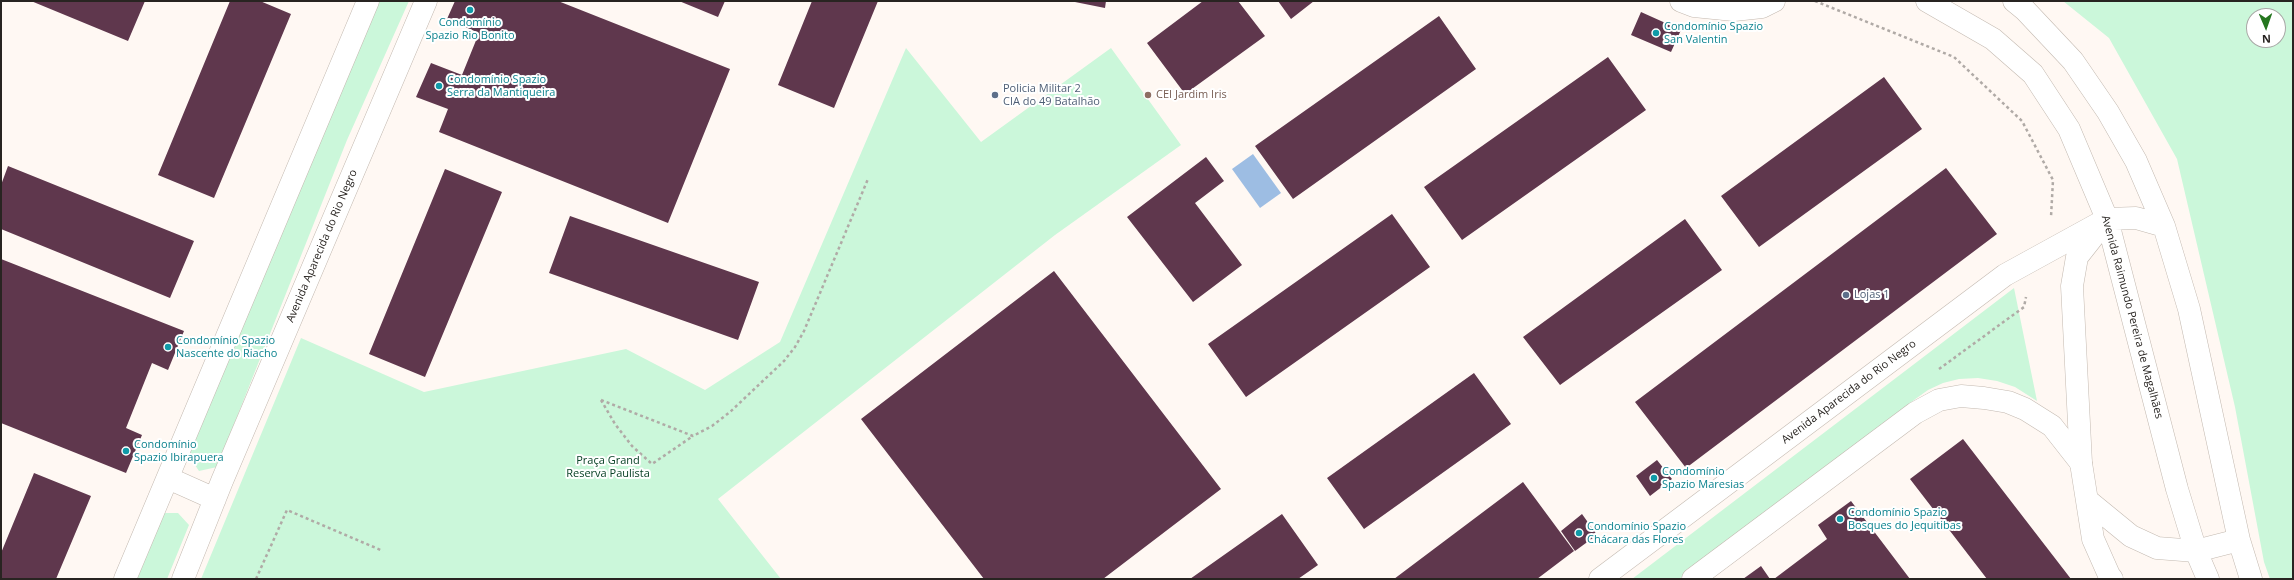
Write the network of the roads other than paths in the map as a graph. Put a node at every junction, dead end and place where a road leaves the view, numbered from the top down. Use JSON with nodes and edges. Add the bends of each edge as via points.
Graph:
{"nodes":[{"id":1,"x":368,"y":1,"type":"edge"},
{"id":2,"x":426,"y":1,"type":"edge"},
{"id":3,"x":1680,"y":1,"type":"edge"},
{"id":4,"x":1774,"y":1,"type":"edge"},
{"id":5,"x":1927,"y":1,"type":"edge"},
{"id":6,"x":2014,"y":1,"type":"edge"},
{"id":7,"x":2107,"y":219,"type":"junction"},
{"id":8,"x":2164,"y":226,"type":"junction"},
{"id":9,"x":2081,"y":463,"type":"junction"},
{"id":10,"x":168,"y":478,"type":"junction"},
{"id":11,"x":215,"y":499,"type":"junction"},
{"id":12,"x":2087,"y":500,"type":"junction"},
{"id":13,"x":2239,"y":540,"type":"junction"},
{"id":14,"x":2196,"y":551,"type":"junction"},
{"id":15,"x":125,"y":579,"type":"edge"},
{"id":16,"x":183,"y":579,"type":"edge"},
{"id":17,"x":1600,"y":579,"type":"edge"},
{"id":18,"x":1693,"y":579,"type":"edge"},
{"id":19,"x":2112,"y":579,"type":"edge"},
{"id":20,"x":2208,"y":579,"type":"edge"},
{"id":21,"x":2251,"y":579,"type":"edge"}],
"edges":[{"from":1,"to":10,"type":"street"},
{"from":2,"to":11,"type":"street","name":"Avenida Aparecida do Rio Negro"},
{"from":3,"to":4,"type":"street","via":[[1694,6],[1734,10],[1762,7]]},
{"from":5,"to":7,"type":"street","name":"Avenida Raimundo Pereira de Magalhães","via":[[1993,39],[2033,74],[2069,129]]},
{"from":6,"to":8,"type":"street","via":[[2073,61],[2108,112],[2136,160]]},
{"from":7,"to":8,"type":"street","via":[[2136,218]]},
{"from":7,"to":9,"type":"street","via":[[2077,257],[2072,286]]},
{"from":7,"to":14,"type":"street","name":"Avenida Raimundo Pereira de Magalhães","via":[[2177,489]]},
{"from":7,"to":17,"type":"street","name":"Avenida Aparecida do Rio Negro","via":[[2005,275]]},
{"from":8,"to":13,"type":"street","via":[[2189,309]]},
{"from":9,"to":12,"type":"street"},
{"from":9,"to":18,"type":"street","via":[[2052,426],[2025,409],[2008,402],[1984,398],[1961,396],[1939,400],[1915,413]]},
{"from":10,"to":11,"type":"street"},
{"from":10,"to":15,"type":"street"},
{"from":11,"to":16,"type":"street","name":"Avenida Aparecida do Rio Negro"},
{"from":12,"to":14,"type":"street","via":[[2131,536],[2156,548]]},
{"from":12,"to":19,"type":"street","via":[[2092,540],[2108,576]]},
{"from":13,"to":14,"type":"street"},
{"from":13,"to":21,"type":"street"},
{"from":14,"to":20,"type":"street","name":"Avenida Raimundo Pereira de Magalhães"}]}
